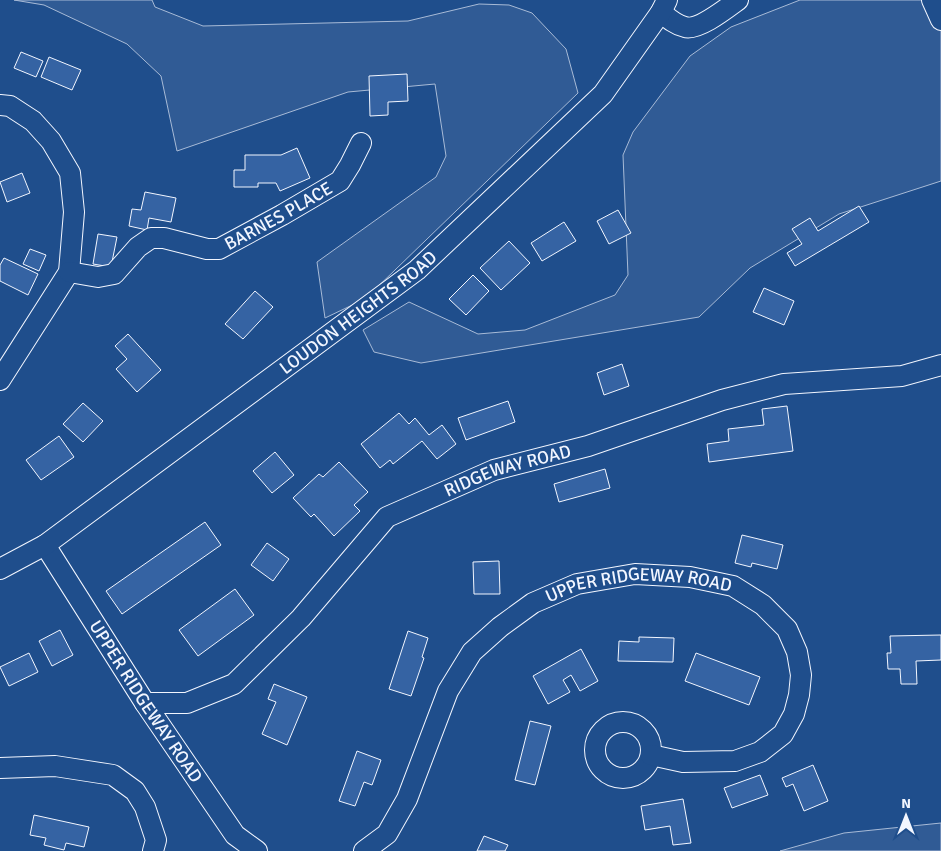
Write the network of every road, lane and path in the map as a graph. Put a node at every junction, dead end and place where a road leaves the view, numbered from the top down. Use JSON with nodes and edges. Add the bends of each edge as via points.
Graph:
{"nodes":[{"id":1,"x":738,"y":0,"type":"edge"},
{"id":2,"x":932,"y":0,"type":"edge"},
{"id":3,"x":664,"y":6,"type":"edge"},
{"id":4,"x":941,"y":20,"type":"edge"},
{"id":5,"x":0,"y":106,"type":"edge"},
{"id":6,"x":361,"y":143,"type":"dead end"},
{"id":7,"x":69,"y":272,"type":"junction"},
{"id":8,"x":941,"y":365,"type":"edge"},
{"id":9,"x":0,"y":380,"type":"edge"},
{"id":10,"x":45,"y":545,"type":"junction"},
{"id":11,"x":5,"y":564,"type":"edge"},
{"id":12,"x":145,"y":703,"type":"junction"},
{"id":13,"x":651,"y":755,"type":"dead end"},
{"id":14,"x":0,"y":768,"type":"edge"},
{"id":15,"x":153,"y":851,"type":"edge"},
{"id":16,"x":257,"y":851,"type":"edge"},
{"id":17,"x":364,"y":851,"type":"edge"}],
"edges":[{"from":1,"to":3,"type":"street","via":[[699,26],[686,28],[675,23]]},
{"from":2,"to":4,"type":"street"},
{"from":3,"to":10,"type":"street","name":"LOUDON HEIGHTS ROAD","via":[[603,94],[417,270]]},
{"from":5,"to":7,"type":"street","via":[[10,106],[33,121],[51,141],[70,173],[74,212]]},
{"from":6,"to":7,"type":"street","name":"BARNES PLACE","via":[[340,180],[219,249],[151,238],[138,247],[114,274],[98,277]]},
{"from":7,"to":9,"type":"street"},
{"from":8,"to":12,"type":"street","name":"RIDGEWAY ROAD","via":[[902,376],[784,384],[722,400],[588,446],[494,470],[387,517],[301,618],[234,684],[187,703]]},
{"from":10,"to":11,"type":"street","name":"LOUDON HEIGHTS ROAD"},
{"from":10,"to":12,"type":"street","name":"UPPER RIDGEWAY ROAD"},
{"from":12,"to":16,"type":"street","name":"UPPER RIDGEWAY ROAD","via":[[235,835]]},
{"from":13,"to":17,"type":"street","name":"UPPER RIDGEWAY ROAD","via":[[683,762],[735,762],[760,752],[783,734],[794,714],[801,675],[797,652],[787,629],[763,606],[733,586],[690,577],[635,574],[577,584],[533,602],[472,652],[448,691],[407,798],[387,834]]},
{"from":14,"to":15,"type":"street","via":[[55,766],[113,775],[135,791],[145,807],[156,840]]}]}
